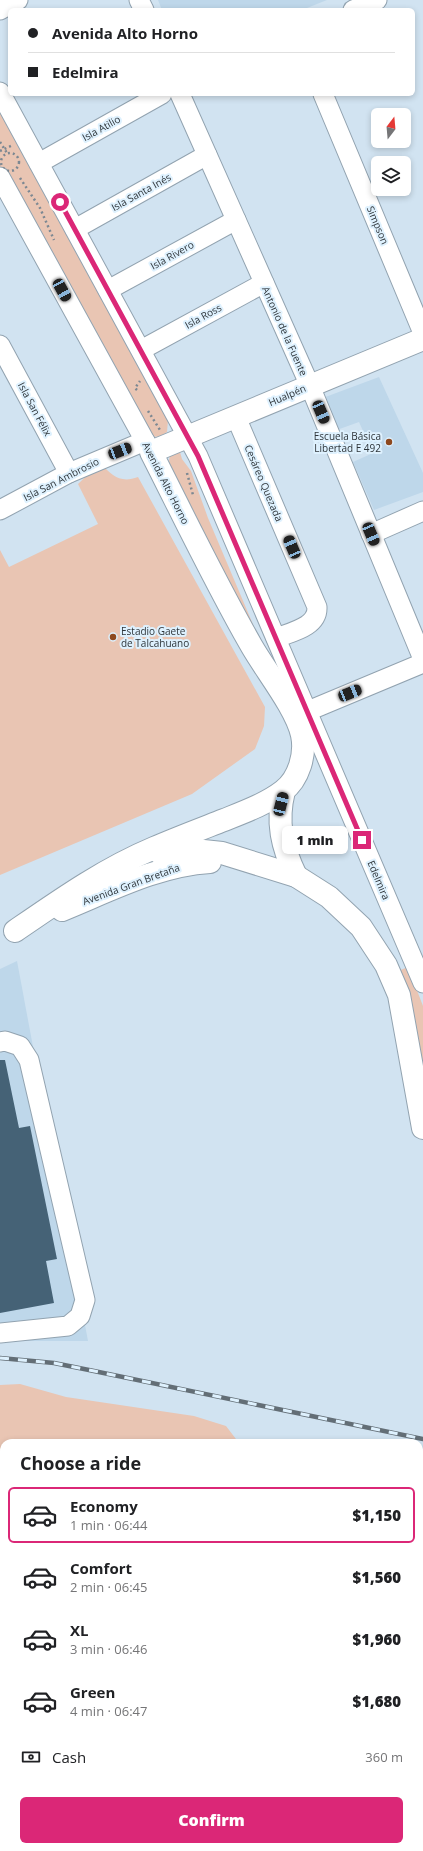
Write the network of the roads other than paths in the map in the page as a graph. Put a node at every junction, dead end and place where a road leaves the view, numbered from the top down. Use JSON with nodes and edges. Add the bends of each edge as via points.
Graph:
{"nodes":[{"id":1,"x":18,"y":0,"type":"edge"},
{"id":2,"x":377,"y":0,"type":"edge"},
{"id":3,"x":358,"y":8,"type":"edge"},
{"id":4,"x":0,"y":10,"type":"edge"},
{"id":5,"x":4,"y":91,"type":"edge"},
{"id":6,"x":158,"y":96,"type":"edge"},
{"id":7,"x":181,"y":96,"type":"edge"},
{"id":8,"x":324,"y":96,"type":"edge"},
{"id":9,"x":208,"y":155,"type":"junction"},
{"id":10,"x":39,"y":162,"type":"junction"},
{"id":11,"x":4,"y":178,"type":"edge"},
{"id":12,"x":236,"y":220,"type":"junction"},
{"id":13,"x":75,"y":229,"type":"junction"},
{"id":14,"x":264,"y":283,"type":"junction"},
{"id":15,"x":108,"y":290,"type":"junction"},
{"id":16,"x":423,"y":333,"type":"edge"},
{"id":17,"x":423,"y":339,"type":"edge"},
{"id":18,"x":0,"y":345,"type":"edge"},
{"id":19,"x":141,"y":350,"type":"junction"},
{"id":20,"x":310,"y":386,"type":"junction"},
{"id":21,"x":236,"y":417,"type":"junction"},
{"id":22,"x":164,"y":443,"type":"junction"},
{"id":23,"x":69,"y":473,"type":"junction"},
{"id":24,"x":0,"y":510,"type":"edge"},
{"id":25,"x":423,"y":511,"type":"edge"},
{"id":26,"x":371,"y":534,"type":"junction"},
{"id":27,"x":276,"y":638,"type":"junction"},
{"id":28,"x":423,"y":659,"type":"edge"},
{"id":29,"x":423,"y":662,"type":"edge"},
{"id":30,"x":301,"y":713,"type":"junction"},
{"id":31,"x":284,"y":790,"type":"junction"},
{"id":32,"x":182,"y":837,"type":"junction"},
{"id":33,"x":161,"y":853,"type":"junction"},
{"id":34,"x":253,"y":862,"type":"junction"},
{"id":35,"x":123,"y":863,"type":"junction"},
{"id":36,"x":296,"y":876,"type":"junction"},
{"id":37,"x":116,"y":888,"type":"junction"},
{"id":38,"x":7,"y":934,"type":"edge"},
{"id":39,"x":417,"y":952,"type":"edge"},
{"id":40,"x":386,"y":965,"type":"junction"},
{"id":41,"x":423,"y":983,"type":"edge"},
{"id":42,"x":0,"y":1042,"type":"edge"},
{"id":43,"x":423,"y":1128,"type":"edge"},
{"id":44,"x":0,"y":1333,"type":"edge"}],
"edges":[{"from":1,"to":4,"type":"street"},
{"from":2,"to":3,"type":"street"},
{"from":5,"to":10,"type":"street","name":"Avenida Alto Horno"},
{"from":6,"to":10,"type":"street","name":"Isla Atilio"},
{"from":7,"to":9,"type":"street","name":"Antonio de la Fuente"},
{"from":8,"to":16,"type":"street","name":"Simpson"},
{"from":9,"to":12,"type":"street","name":"Antonio de la Fuente"},
{"from":9,"to":13,"type":"street","name":"Isla Santa Inés"},
{"from":10,"to":13,"type":"street","name":"Avenida Alto Horno"},
{"from":11,"to":22,"type":"street","name":"Avenida Alto Horno"},
{"from":12,"to":14,"type":"street","name":"Antonio de la Fuente"},
{"from":12,"to":15,"type":"street","name":"Isla Rivero"},
{"from":13,"to":15,"type":"street","name":"Avenida Alto Horno"},
{"from":14,"to":19,"type":"street","name":"Isla Ross"},
{"from":14,"to":20,"type":"street","name":"Antonio de la Fuente"},
{"from":15,"to":19,"type":"street","name":"Avenida Alto Horno"},
{"from":17,"to":20,"type":"main road","name":"Hualpén"},
{"from":18,"to":23,"type":"street","name":"Isla San Félix"},
{"from":19,"to":22,"type":"street","name":"Avenida Alto Horno","via":[[151,368]]},
{"from":20,"to":21,"type":"main road","name":"Hualpén"},
{"from":20,"to":26,"type":"street","name":"Antonio de la Fuente"},
{"from":21,"to":22,"type":"main road","name":"Hualpén"},
{"from":21,"to":27,"type":"street","name":"Cesáreo Quezada","via":[[317,607],[316,616],[311,623]]},
{"from":22,"to":23,"type":"street","name":"Isla San Ambrosio"},
{"from":22,"to":27,"type":"street","name":"Avenida Alto Horno","via":[[198,456]]},
{"from":22,"to":30,"type":"main road","name":"Avenida Alto Horno","via":[[251,645]]},
{"from":23,"to":24,"type":"street","name":"Isla San Ambrosio"},
{"from":25,"to":26,"type":"street"},
{"from":26,"to":28,"type":"street","name":"Antonio de la Fuente"},
{"from":27,"to":30,"type":"street","name":"Avenida Alto Horno"},
{"from":29,"to":30,"type":"street"},
{"from":30,"to":31,"type":"main road","name":"Avenida Alto Horno","via":[[302,756],[296,775]]},
{"from":30,"to":39,"type":"street","name":"Edelmira"},
{"from":31,"to":32,"type":"main road","name":"Avenida Gran Bretaña","via":[[253,808]]},
{"from":31,"to":36,"type":"main road","via":[[280,831],[285,852]]},
{"from":32,"to":33,"type":"main road","name":"Avenida Gran Bretaña"},
{"from":32,"to":35,"type":"main road","name":"Avenida Gran Bretaña"},
{"from":33,"to":34,"type":"main road","name":"Avenida Gran Bretaña","via":[[203,851],[222,853]]},
{"from":33,"to":35,"type":"main road","name":"Avenida Gran Bretaña"},
{"from":33,"to":37,"type":"main road"},
{"from":34,"to":36,"type":"main road","name":"Avenida Gran Bretaña"},
{"from":34,"to":37,"type":"main road","name":"Avenida Gran Bretaña","via":[[187,864]]},
{"from":35,"to":38,"type":"main road","name":"Avenida Gran Bretaña","via":[[78,887]]},
{"from":36,"to":40,"type":"main road","via":[[329,897],[348,913],[371,939]]},
{"from":37,"to":38,"type":"main road","name":"Avenida Gran Bretaña"},
{"from":39,"to":40,"type":"street"},
{"from":39,"to":41,"type":"street","name":"Edelmira"},
{"from":40,"to":43,"type":"main road","via":[[403,1011]]},
{"from":42,"to":44,"type":"street","via":[[20,1046],[29,1060],[85,1300],[80,1316],[68,1326]]}]}
